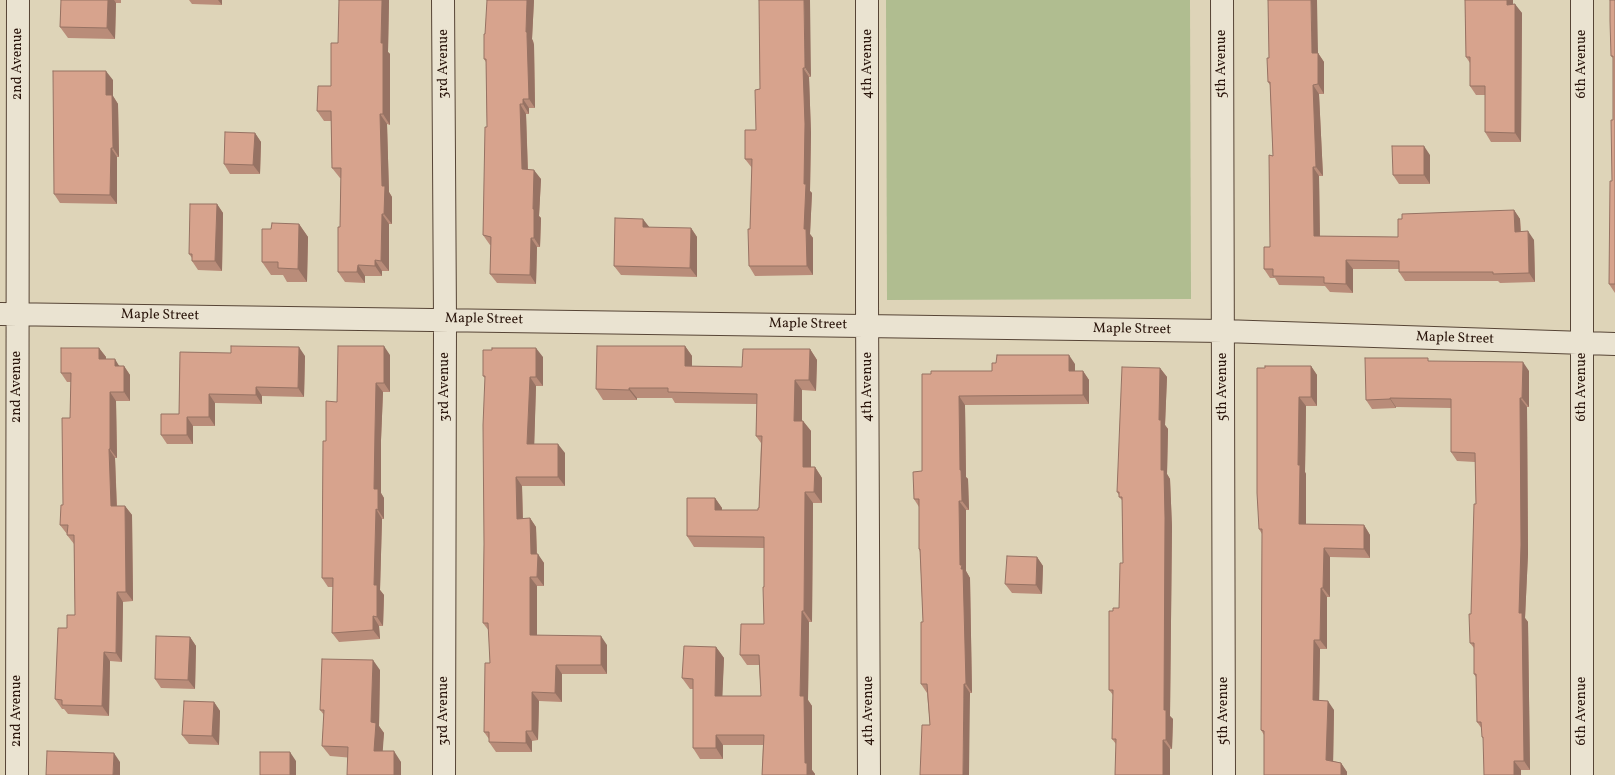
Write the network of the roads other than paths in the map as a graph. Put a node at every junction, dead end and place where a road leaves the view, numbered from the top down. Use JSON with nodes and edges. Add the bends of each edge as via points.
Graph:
{"nodes":[{"id":1,"x":18,"y":0,"type":"edge"},
{"id":2,"x":443,"y":0,"type":"edge"},
{"id":3,"x":868,"y":0,"type":"edge"},
{"id":4,"x":1222,"y":0,"type":"edge"},
{"id":5,"x":1582,"y":0,"type":"edge"},
{"id":6,"x":9,"y":314,"type":"edge"},
{"id":7,"x":445,"y":319,"type":"junction"},
{"id":8,"x":867,"y":326,"type":"junction"},
{"id":9,"x":1223,"y":331,"type":"junction"},
{"id":10,"x":1582,"y":343,"type":"junction"},
{"id":11,"x":1615,"y":344,"type":"edge"},
{"id":12,"x":17,"y":775,"type":"edge"},
{"id":13,"x":444,"y":775,"type":"edge"},
{"id":14,"x":869,"y":775,"type":"edge"},
{"id":15,"x":1224,"y":775,"type":"edge"},
{"id":16,"x":1582,"y":775,"type":"edge"}],
"edges":[{"from":1,"to":6,"type":"street","name":"2nd Avenue"},
{"from":2,"to":7,"type":"street","name":"3rd Avenue"},
{"from":3,"to":8,"type":"street","name":"4th Avenue"},
{"from":4,"to":9,"type":"street","name":"5th Avenue"},
{"from":5,"to":10,"type":"street","name":"6th Avenue"},
{"from":6,"to":7,"type":"street","name":"Maple Street"},
{"from":6,"to":12,"type":"street","name":"2nd Avenue"},
{"from":7,"to":8,"type":"street","name":"Maple Street"},
{"from":7,"to":13,"type":"street","name":"3rd Avenue"},
{"from":8,"to":9,"type":"street","name":"Maple Street"},
{"from":8,"to":14,"type":"street","name":"4th Avenue"},
{"from":9,"to":10,"type":"street","name":"Maple Street"},
{"from":9,"to":15,"type":"street","name":"5th Avenue"},
{"from":10,"to":11,"type":"street","name":"Maple Street"},
{"from":10,"to":16,"type":"street","name":"6th Avenue"}]}
